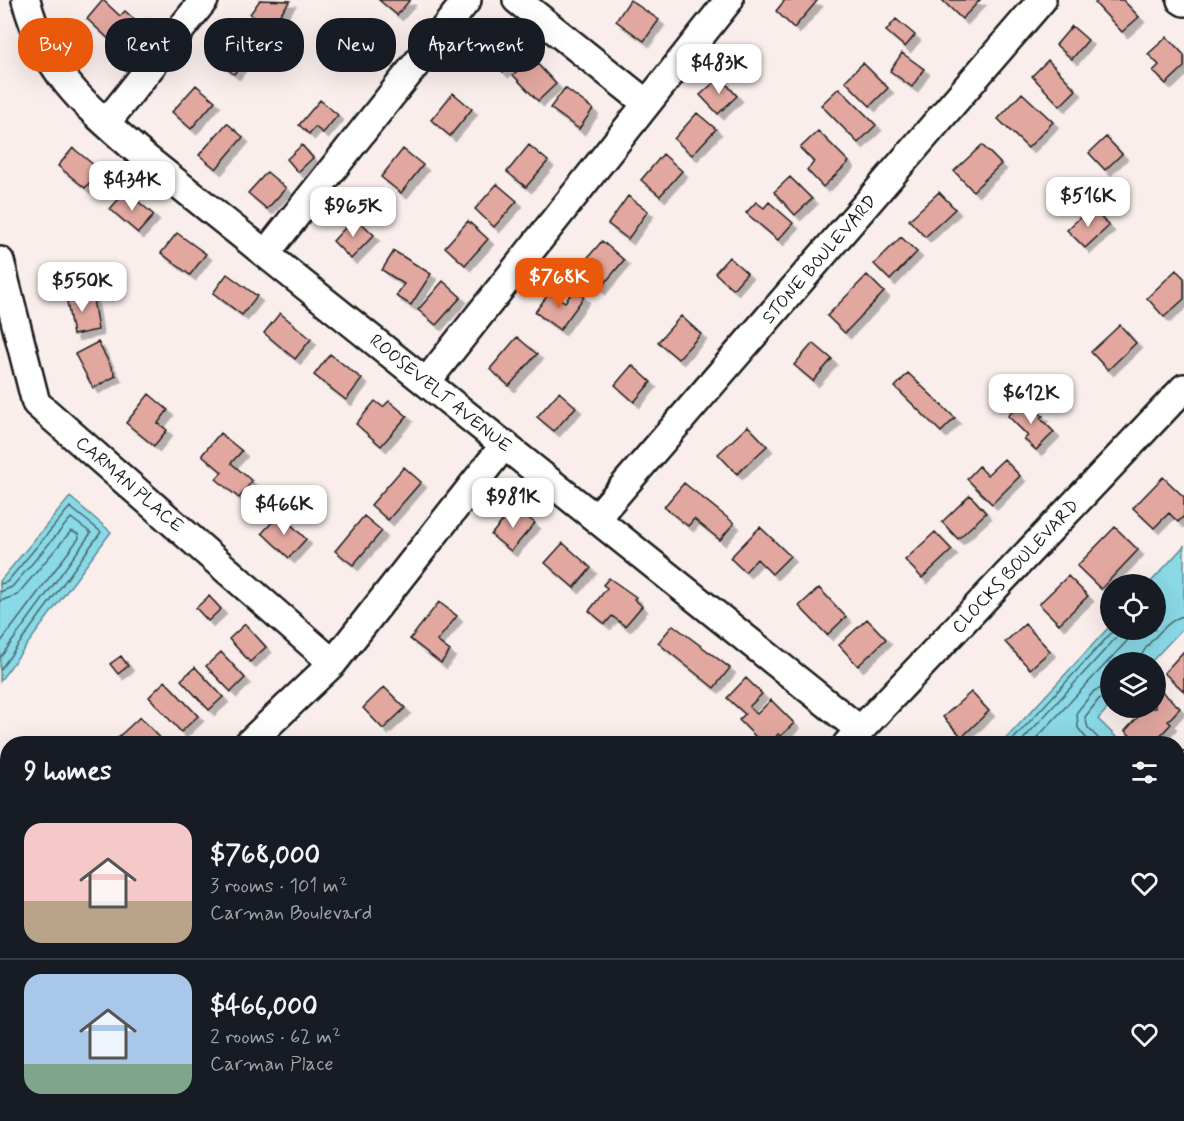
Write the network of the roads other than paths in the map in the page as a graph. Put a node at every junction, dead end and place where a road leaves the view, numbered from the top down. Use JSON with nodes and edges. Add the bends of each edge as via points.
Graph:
{"nodes":[{"id":1,"x":26,"y":0,"type":"edge"},
{"id":2,"x":204,"y":0,"type":"edge"},
{"id":3,"x":466,"y":0,"type":"edge"},
{"id":4,"x":517,"y":0,"type":"edge"},
{"id":5,"x":729,"y":0,"type":"edge"},
{"id":6,"x":1042,"y":0,"type":"edge"},
{"id":7,"x":646,"y":103,"type":"junction"},
{"id":8,"x":106,"y":123,"type":"junction"},
{"id":9,"x":266,"y":253,"type":"junction"},
{"id":10,"x":0,"y":261,"type":"edge"},
{"id":11,"x":427,"y":381,"type":"junction"},
{"id":12,"x":1184,"y":388,"type":"edge"},
{"id":13,"x":505,"y":444,"type":"junction"},
{"id":14,"x":597,"y":517,"type":"junction"},
{"id":15,"x":333,"y":663,"type":"junction"},
{"id":16,"x":256,"y":736,"type":"edge"},
{"id":17,"x":853,"y":736,"type":"edge"},
{"id":18,"x":855,"y":736,"type":"edge"}],
"edges":[{"from":1,"to":8,"type":"street","name":"ROOSEVELT AVENUE","via":[[32,26],[49,60]]},
{"from":2,"to":8,"type":"street"},
{"from":3,"to":9,"type":"street"},
{"from":4,"to":7,"type":"street"},
{"from":5,"to":7,"type":"street"},
{"from":6,"to":14,"type":"street","name":"STONE BOULEVARD"},
{"from":7,"to":11,"type":"street"},
{"from":8,"to":9,"type":"street","name":"ROOSEVELT AVENUE"},
{"from":9,"to":11,"type":"street","name":"ROOSEVELT AVENUE"},
{"from":10,"to":15,"type":"street","name":"CARMAN PLACE","via":[[36,403]]},
{"from":11,"to":13,"type":"street","name":"ROOSEVELT AVENUE"},
{"from":12,"to":18,"type":"street","name":"CLOCKS BOULEVARD"},
{"from":13,"to":14,"type":"street","name":"ROOSEVELT AVENUE"},
{"from":13,"to":15,"type":"street"},
{"from":14,"to":17,"type":"street","name":"ROOSEVELT AVENUE"},
{"from":15,"to":16,"type":"street"}]}
